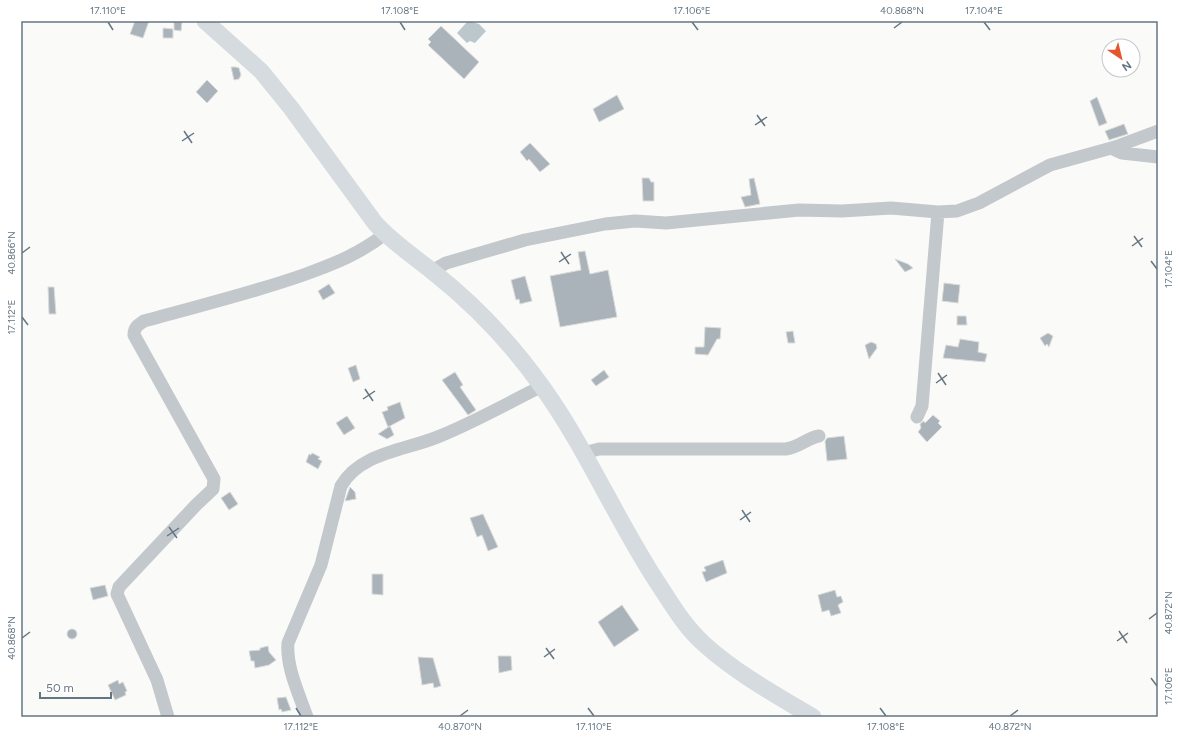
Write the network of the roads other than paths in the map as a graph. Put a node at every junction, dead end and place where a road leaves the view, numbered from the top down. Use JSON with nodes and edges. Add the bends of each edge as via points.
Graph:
{"nodes":[{"id":1,"x":204,"y":21,"type":"edge"},
{"id":2,"x":1158,"y":130,"type":"edge"},
{"id":3,"x":1111,"y":148,"type":"junction"},
{"id":4,"x":1158,"y":157,"type":"edge"},
{"id":5,"x":938,"y":212,"type":"junction"},
{"id":6,"x":385,"y":234,"type":"junction"},
{"id":7,"x":432,"y":271,"type":"junction"},
{"id":8,"x":544,"y":388,"type":"junction"},
{"id":9,"x":916,"y":417,"type":"dead end"},
{"id":10,"x":819,"y":436,"type":"dead end"},
{"id":11,"x":584,"y":453,"type":"junction"},
{"id":12,"x":168,"y":717,"type":"edge"},
{"id":13,"x":307,"y":717,"type":"edge"},
{"id":14,"x":813,"y":717,"type":"edge"}],
"edges":[{"from":1,"to":6,"type":"main road","via":[[261,71]]},
{"from":2,"to":3,"type":"street"},
{"from":3,"to":4,"type":"street"},
{"from":3,"to":5,"type":"street","via":[[1050,165],[979,204],[957,211]]},
{"from":5,"to":7,"type":"street","via":[[892,208],[799,210],[666,223],[635,221],[605,224],[525,240],[446,263]]},
{"from":5,"to":9,"type":"street","via":[[922,406]]},
{"from":6,"to":7,"type":"main road"},
{"from":6,"to":12,"type":"street","via":[[370,246],[343,260],[262,289],[144,321],[134,330],[134,335],[215,485],[119,587],[117,594],[157,680]]},
{"from":7,"to":8,"type":"main road","via":[[475,308],[507,341]]},
{"from":8,"to":11,"type":"main road"},
{"from":8,"to":13,"type":"street","via":[[534,390],[440,436],[378,456],[346,477],[341,486],[321,566],[288,643],[287,653]]},
{"from":10,"to":11,"type":"street","via":[[795,448],[786,449],[599,449]]},
{"from":11,"to":14,"type":"main road","via":[[651,573],[688,627],[703,644],[724,661]]}]}
